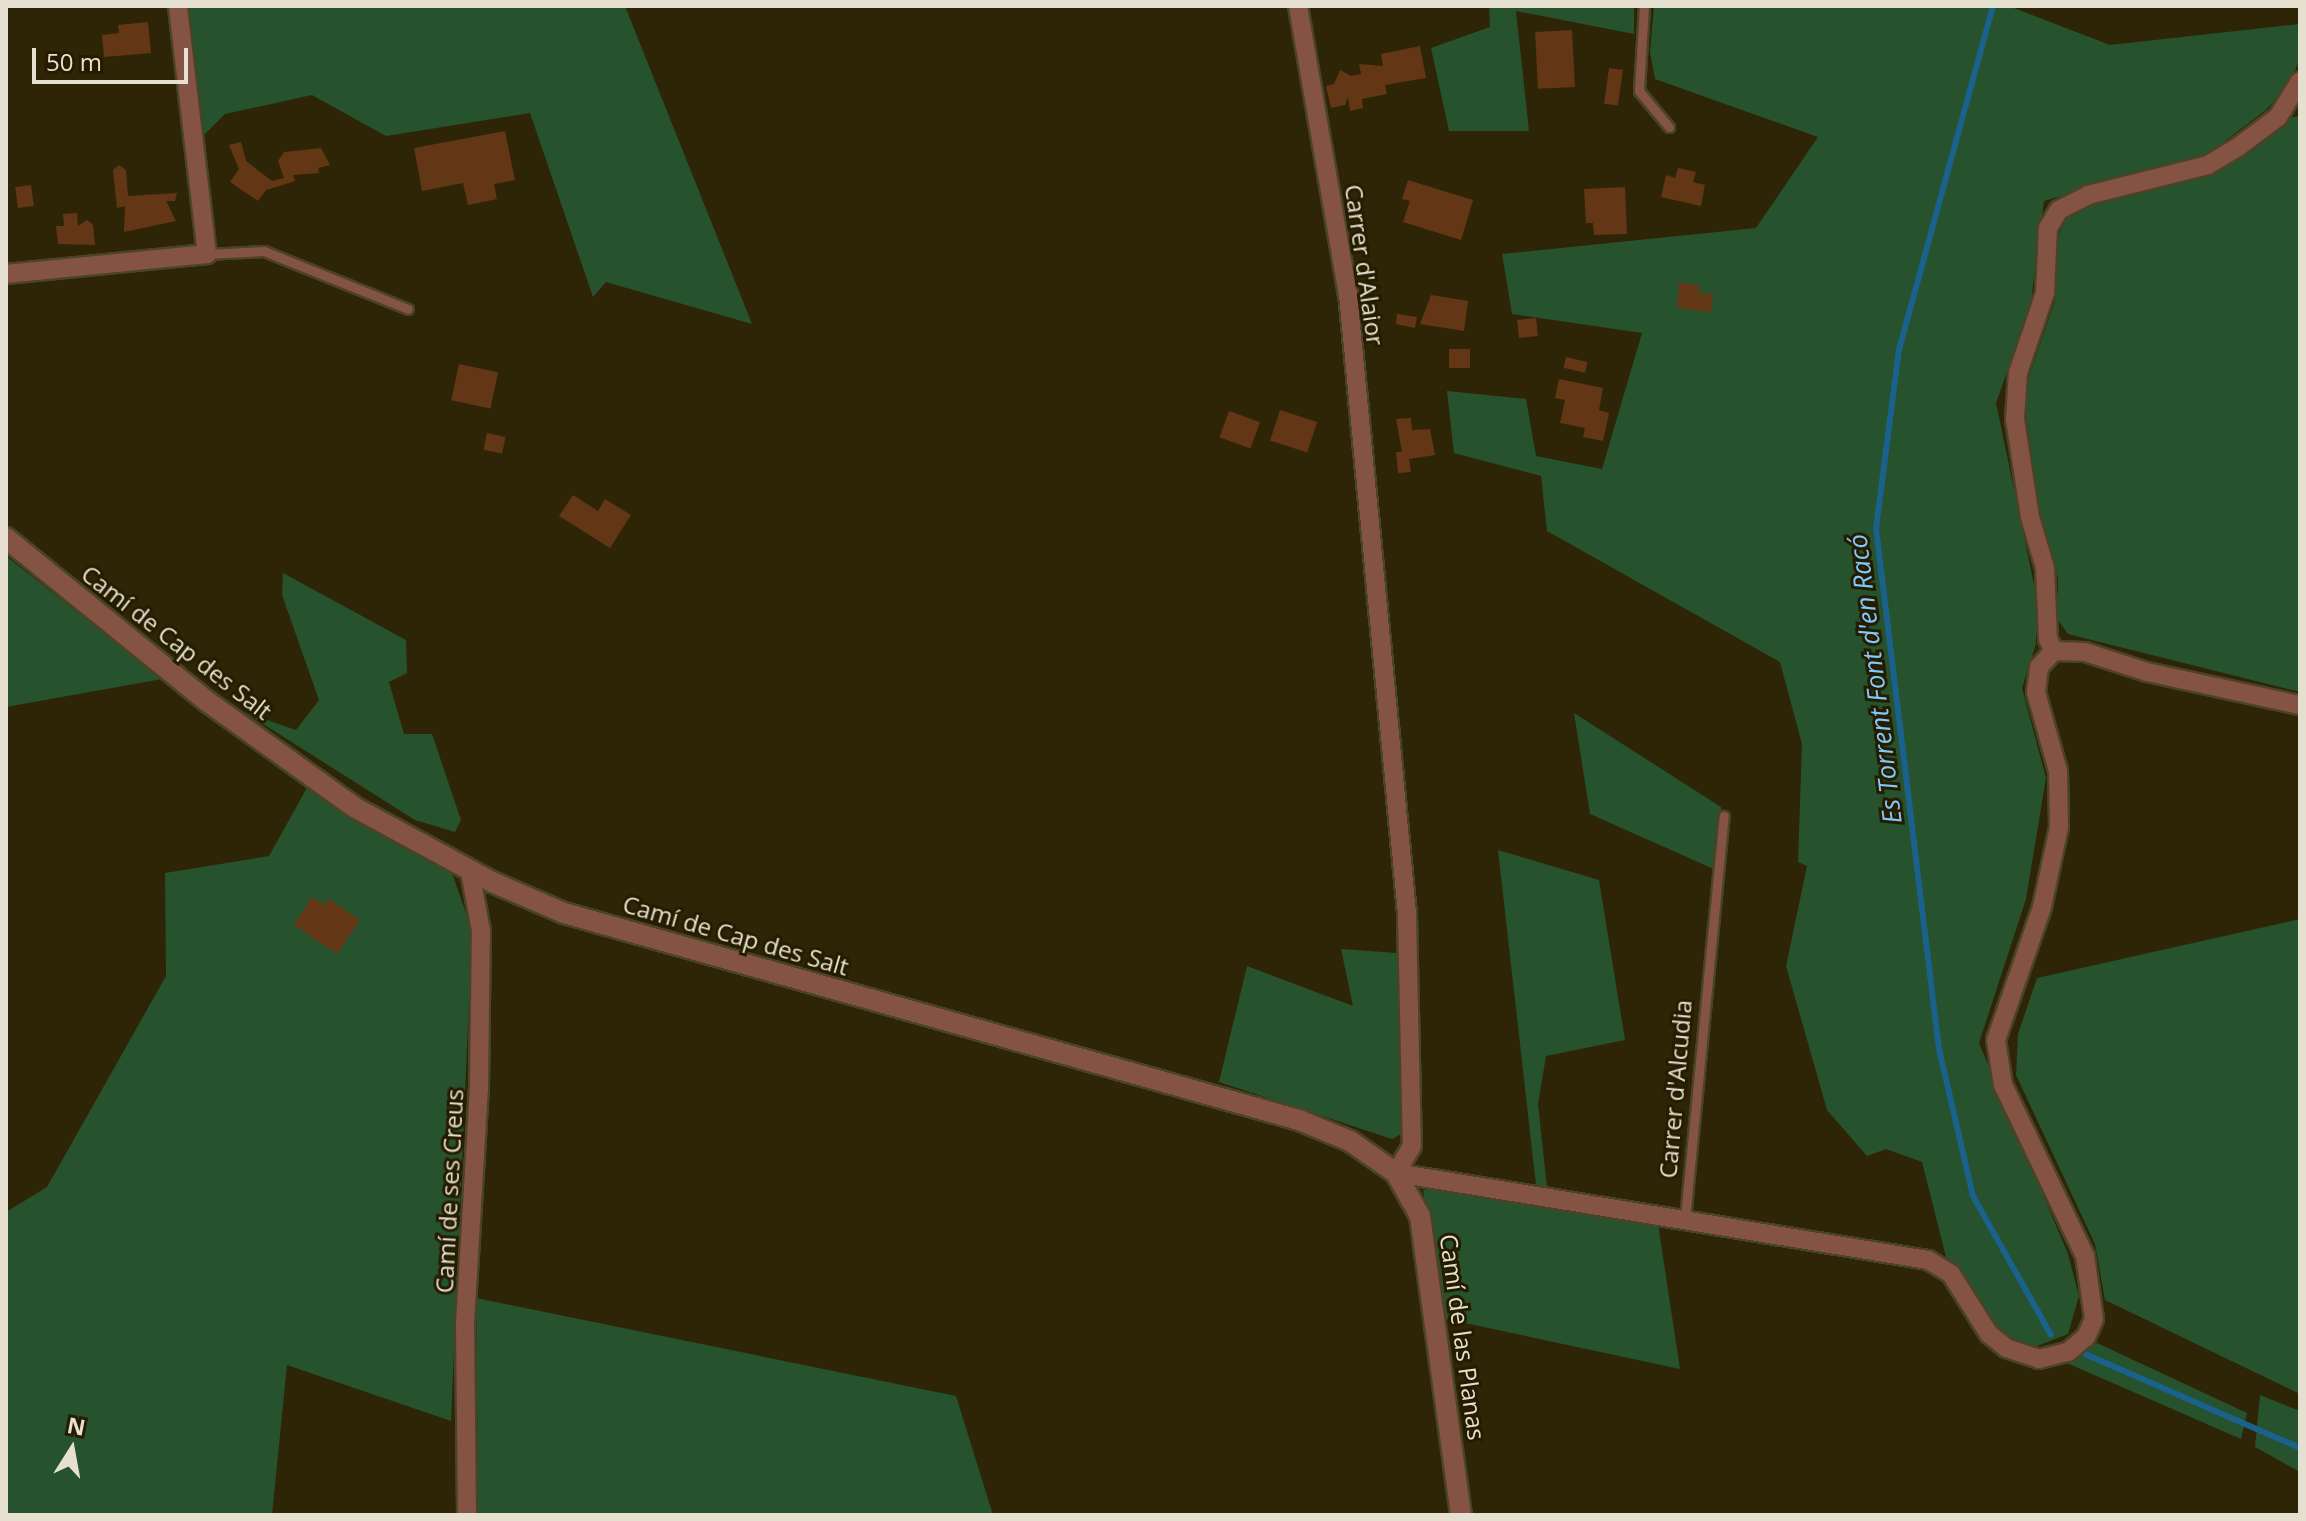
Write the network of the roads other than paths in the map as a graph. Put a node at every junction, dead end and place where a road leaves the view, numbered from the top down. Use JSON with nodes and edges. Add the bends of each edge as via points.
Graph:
{"nodes":[{"id":1,"x":178,"y":6,"type":"edge"},
{"id":2,"x":1298,"y":6,"type":"edge"},
{"id":3,"x":1644,"y":6,"type":"edge"},
{"id":4,"x":2300,"y":81,"type":"edge"},
{"id":5,"x":1669,"y":127,"type":"dead end"},
{"id":6,"x":207,"y":254,"type":"junction"},
{"id":7,"x":6,"y":274,"type":"edge"},
{"id":8,"x":408,"y":309,"type":"dead end"},
{"id":9,"x":6,"y":538,"type":"edge"},
{"id":10,"x":2054,"y":651,"type":"junction"},
{"id":11,"x":2300,"y":705,"type":"edge"},
{"id":12,"x":1724,"y":816,"type":"dead end"},
{"id":13,"x":470,"y":871,"type":"junction"},
{"id":14,"x":1396,"y":1173,"type":"junction"},
{"id":15,"x":1685,"y":1218,"type":"junction"},
{"id":16,"x":467,"y":1515,"type":"edge"},
{"id":17,"x":1461,"y":1515,"type":"edge"}],
"edges":[{"from":1,"to":6,"type":"street"},
{"from":2,"to":14,"type":"street","name":"Carrer d'Alaior","via":[[1348,294],[1407,914],[1412,1146]]},
{"from":3,"to":5,"type":"lane","via":[[1639,91]]},
{"from":4,"to":10,"type":"street","via":[[2278,117],[2208,165],[2088,195],[2059,210],[2048,228],[2045,293],[2018,373],[2015,419],[2024,487],[2045,568],[2048,639]]},
{"from":6,"to":7,"type":"street"},
{"from":6,"to":8,"type":"lane","via":[[264,251]]},
{"from":9,"to":13,"type":"street","name":"Camí de Cap des Salt","via":[[208,702],[341,799]]},
{"from":10,"to":11,"type":"street","via":[[2085,652],[2147,672]]},
{"from":10,"to":15,"type":"street","via":[[2039,667],[2036,692],[2058,771],[2059,827],[2042,907],[1996,1040],[2003,1085],[2085,1256],[2094,1319],[2086,1337],[2068,1352],[2039,1359],[2006,1348],[1989,1334],[1951,1274],[1928,1260],[1788,1241]]},
{"from":12,"to":15,"type":"lane","name":"Carrer d'Alcudia"},
{"from":13,"to":14,"type":"street","name":"Camí de Cap des Salt","via":[[564,913],[1299,1120],[1350,1141]]},
{"from":13,"to":16,"type":"street","name":"Camí de ses Creus","via":[[481,931],[479,1087],[465,1323]]},
{"from":14,"to":15,"type":"street","name":"Camí de Cap des Salt","via":[[1537,1200]]},
{"from":14,"to":17,"type":"street","name":"Camí de las Planas","via":[[1420,1216]]}]}
